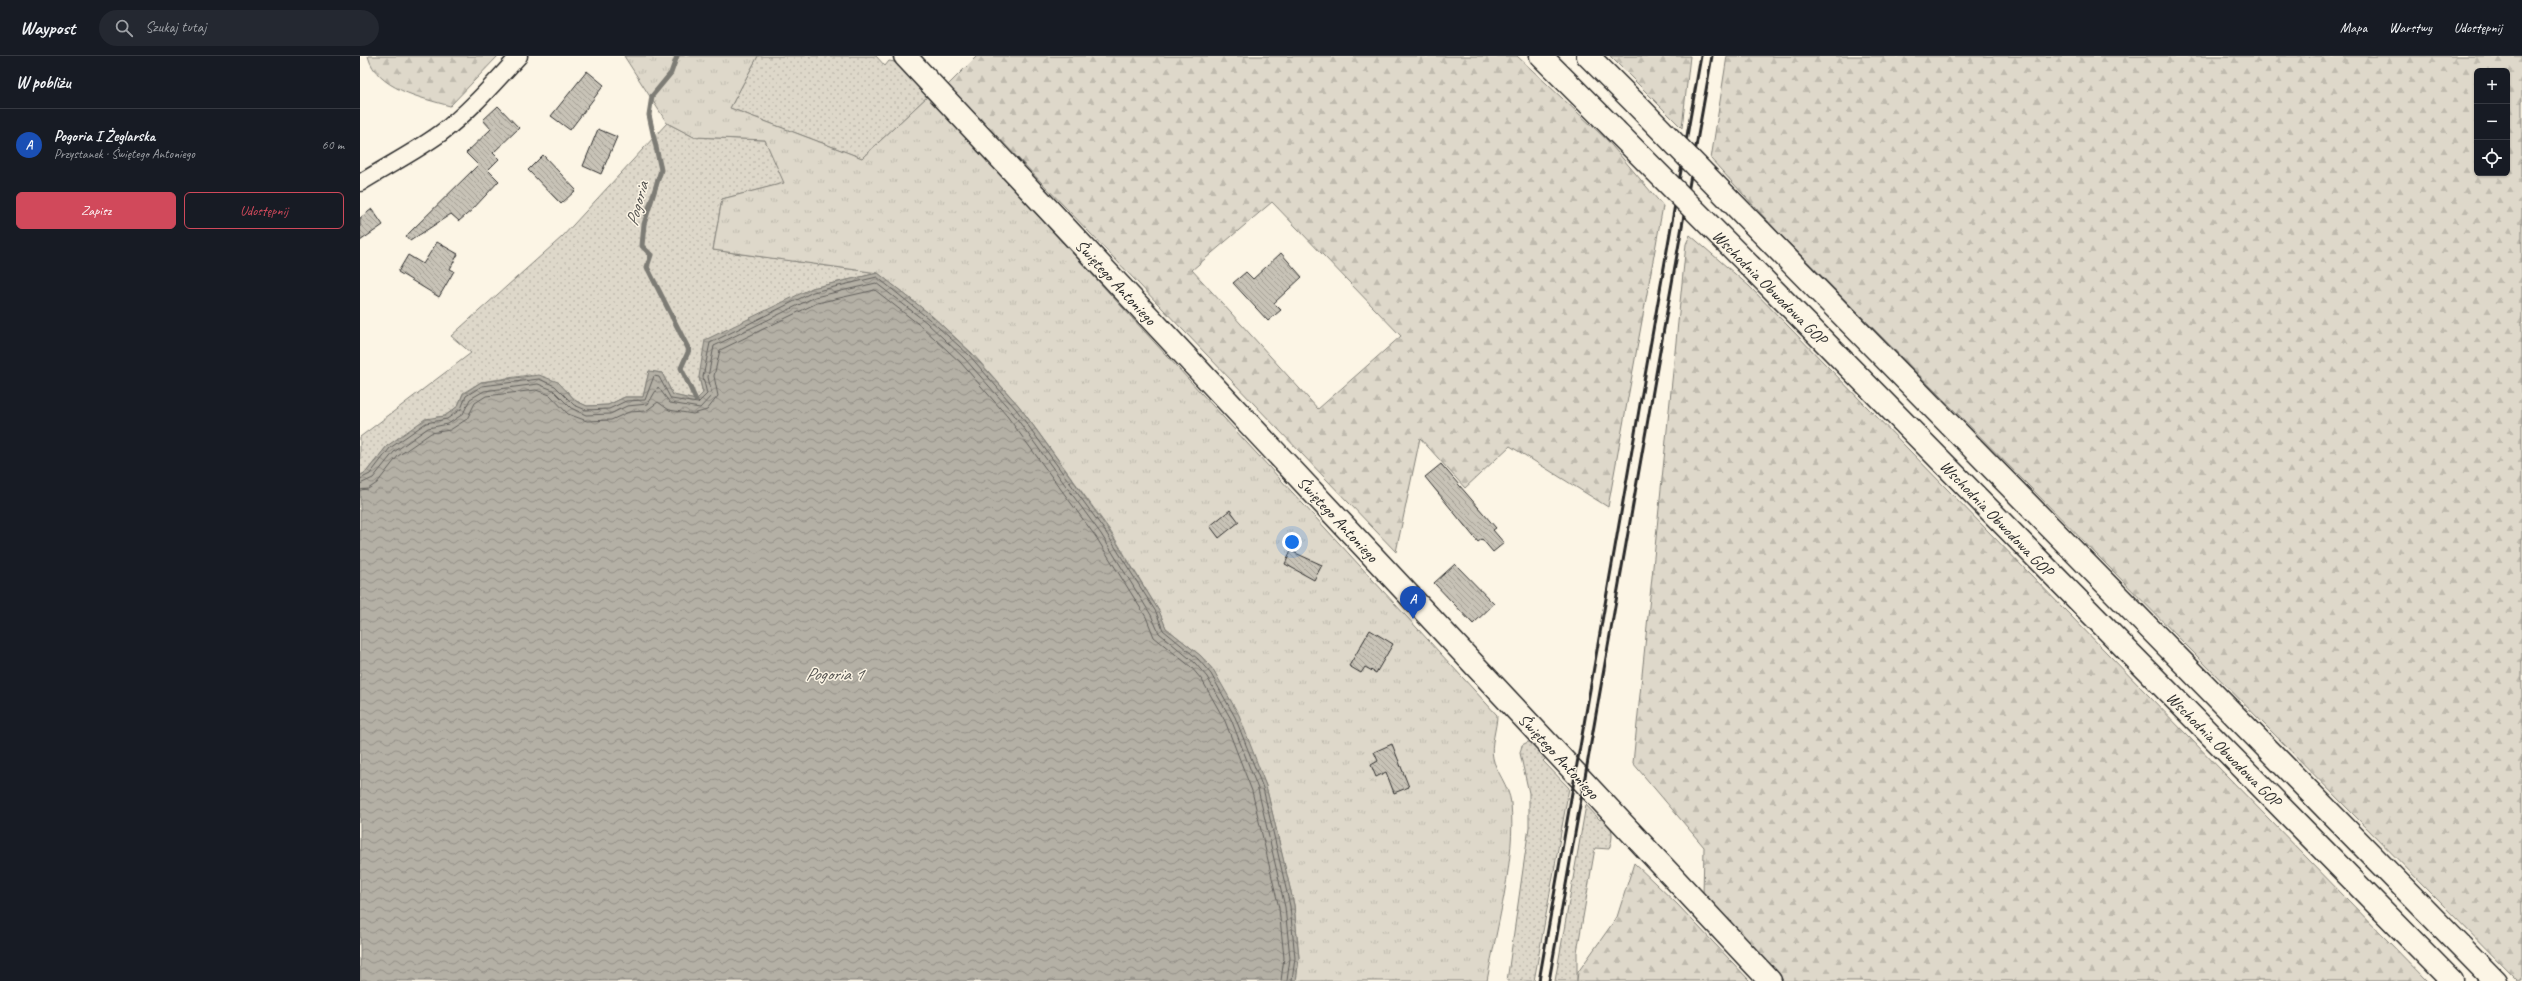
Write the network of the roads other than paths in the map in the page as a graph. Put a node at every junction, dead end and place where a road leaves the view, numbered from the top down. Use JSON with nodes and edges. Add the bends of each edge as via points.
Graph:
{"nodes":[{"id":1,"x":519,"y":56,"type":"edge"},
{"id":2,"x":905,"y":56,"type":"edge"},
{"id":3,"x":1541,"y":56,"type":"edge"},
{"id":4,"x":1588,"y":56,"type":"edge"},
{"id":5,"x":360,"y":183,"type":"edge"},
{"id":6,"x":1770,"y":981,"type":"edge"},
{"id":7,"x":2452,"y":981,"type":"edge"},
{"id":8,"x":2494,"y":981,"type":"edge"}],
"edges":[{"from":1,"to":5,"type":"street","via":[[474,104],[441,132],[404,158]]},
{"from":2,"to":6,"type":"main road","name":"Świętego Antoniego"},
{"from":3,"to":7,"type":"main road","name":"Wschodnia Obwodowa GOP","bridge":true},
{"from":4,"to":8,"type":"main road","name":"Wschodnia Obwodowa GOP","bridge":true}]}
